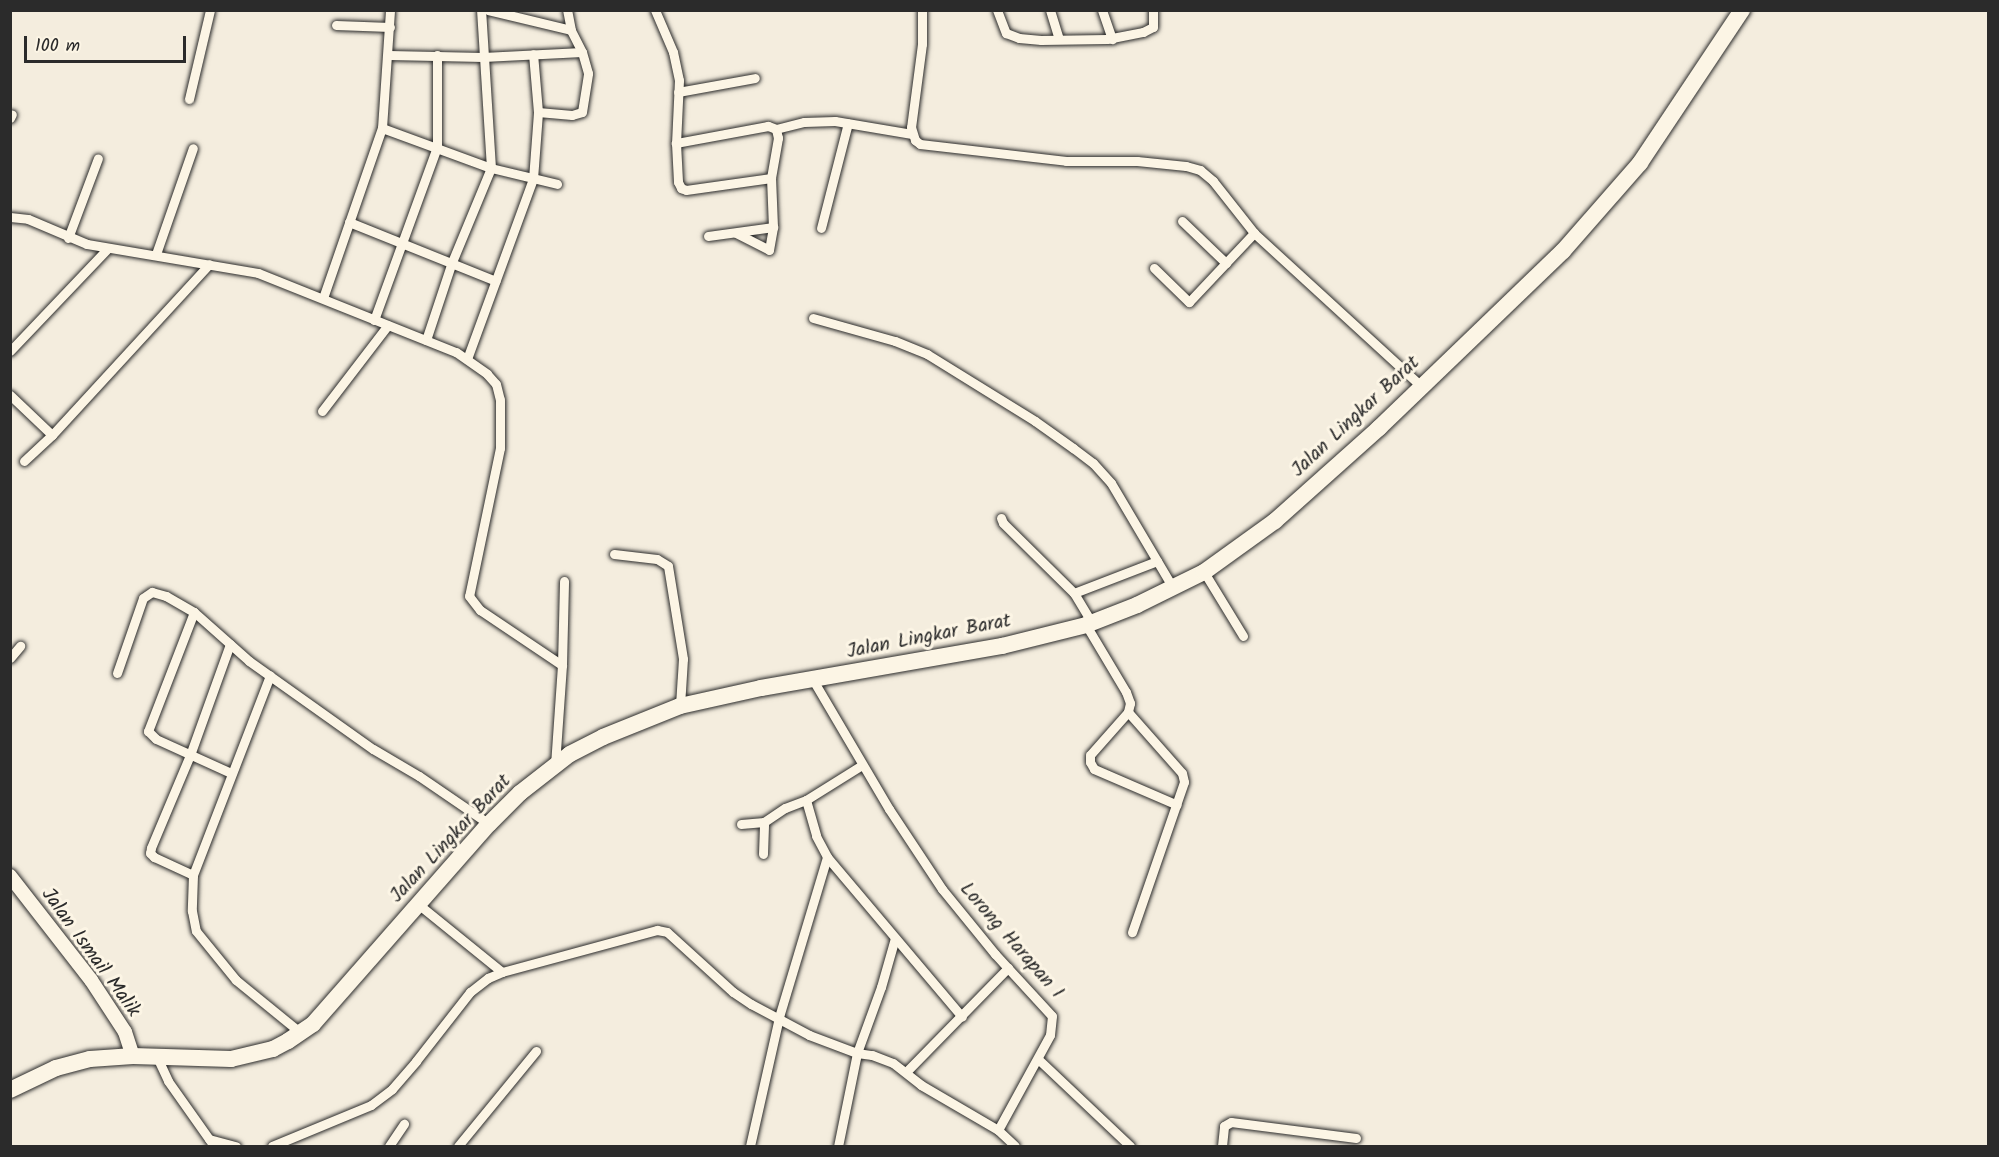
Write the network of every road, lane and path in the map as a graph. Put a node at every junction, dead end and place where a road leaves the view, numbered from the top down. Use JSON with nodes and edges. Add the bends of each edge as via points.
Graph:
{"nodes":[{"id":1,"x":210,"y":10,"type":"edge"},
{"id":2,"x":390,"y":10,"type":"edge"},
{"id":3,"x":481,"y":10,"type":"edge"},
{"id":4,"x":488,"y":10,"type":"edge"},
{"id":5,"x":567,"y":10,"type":"edge"},
{"id":6,"x":655,"y":10,"type":"edge"},
{"id":7,"x":922,"y":10,"type":"edge"},
{"id":8,"x":997,"y":10,"type":"edge"},
{"id":9,"x":1050,"y":10,"type":"edge"},
{"id":10,"x":1102,"y":10,"type":"edge"},
{"id":11,"x":1153,"y":10,"type":"edge"},
{"id":12,"x":1742,"y":10,"type":"edge"},
{"id":13,"x":336,"y":25,"type":"dead end"},
{"id":14,"x":390,"y":27,"type":"junction"},
{"id":15,"x":572,"y":30,"type":"junction"},
{"id":16,"x":1059,"y":39,"type":"junction"},
{"id":17,"x":1112,"y":39,"type":"junction"},
{"id":18,"x":582,"y":52,"type":"junction"},
{"id":19,"x":533,"y":54,"type":"junction"},
{"id":20,"x":389,"y":55,"type":"junction"},
{"id":21,"x":437,"y":55,"type":"junction"},
{"id":22,"x":483,"y":57,"type":"junction"},
{"id":23,"x":754,"y":78,"type":"dead end"},
{"id":24,"x":678,"y":93,"type":"junction"},
{"id":25,"x":189,"y":99,"type":"dead end"},
{"id":26,"x":538,"y":112,"type":"junction"},
{"id":27,"x":848,"y":123,"type":"junction"},
{"id":28,"x":382,"y":129,"type":"junction"},
{"id":29,"x":776,"y":129,"type":"junction"},
{"id":30,"x":912,"y":134,"type":"junction"},
{"id":31,"x":676,"y":143,"type":"junction"},
{"id":32,"x":437,"y":147,"type":"junction"},
{"id":33,"x":193,"y":148,"type":"dead end"},
{"id":34,"x":98,"y":158,"type":"dead end"},
{"id":35,"x":491,"y":168,"type":"junction"},
{"id":36,"x":771,"y":178,"type":"junction"},
{"id":37,"x":534,"y":179,"type":"junction"},
{"id":38,"x":557,"y":184,"type":"dead end"},
{"id":39,"x":12,"y":220,"type":"edge"},
{"id":40,"x":1182,"y":221,"type":"dead end"},
{"id":41,"x":349,"y":222,"type":"junction"},
{"id":42,"x":773,"y":227,"type":"junction"},
{"id":43,"x":820,"y":228,"type":"dead end"},
{"id":44,"x":736,"y":233,"type":"junction"},
{"id":45,"x":1254,"y":233,"type":"junction"},
{"id":46,"x":708,"y":236,"type":"dead end"},
{"id":47,"x":68,"y":238,"type":"junction"},
{"id":48,"x":403,"y":243,"type":"junction"},
{"id":49,"x":108,"y":248,"type":"junction"},
{"id":50,"x":156,"y":254,"type":"junction"},
{"id":51,"x":452,"y":262,"type":"junction"},
{"id":52,"x":1226,"y":263,"type":"junction"},
{"id":53,"x":209,"y":264,"type":"junction"},
{"id":54,"x":1154,"y":268,"type":"dead end"},
{"id":55,"x":496,"y":281,"type":"junction"},
{"id":56,"x":323,"y":298,"type":"junction"},
{"id":57,"x":813,"y":318,"type":"dead end"},
{"id":58,"x":374,"y":320,"type":"junction"},
{"id":59,"x":388,"y":325,"type":"junction"},
{"id":60,"x":426,"y":340,"type":"junction"},
{"id":61,"x":10,"y":351,"type":"edge"},
{"id":62,"x":467,"y":359,"type":"junction"},
{"id":63,"x":1421,"y":386,"type":"junction"},
{"id":64,"x":10,"y":395,"type":"edge"},
{"id":65,"x":321,"y":411,"type":"dead end"},
{"id":66,"x":52,"y":435,"type":"junction"},
{"id":67,"x":24,"y":461,"type":"dead end"},
{"id":68,"x":1001,"y":518,"type":"dead end"},
{"id":69,"x":614,"y":554,"type":"dead end"},
{"id":70,"x":1157,"y":561,"type":"junction"},
{"id":71,"x":1204,"y":572,"type":"junction"},
{"id":72,"x":564,"y":580,"type":"dead end"},
{"id":73,"x":1173,"y":588,"type":"junction"},
{"id":74,"x":1074,"y":593,"type":"junction"},
{"id":75,"x":194,"y":612,"type":"junction"},
{"id":76,"x":1089,"y":624,"type":"junction"},
{"id":77,"x":1243,"y":636,"type":"dead end"},
{"id":78,"x":230,"y":644,"type":"junction"},
{"id":79,"x":20,"y":646,"type":"dead end"},
{"id":80,"x":10,"y":658,"type":"edge"},
{"id":81,"x":562,"y":665,"type":"junction"},
{"id":82,"x":117,"y":673,"type":"dead end"},
{"id":83,"x":270,"y":675,"type":"junction"},
{"id":84,"x":813,"y":680,"type":"junction"},
{"id":85,"x":680,"y":706,"type":"junction"},
{"id":86,"x":1128,"y":712,"type":"junction"},
{"id":87,"x":190,"y":755,"type":"junction"},
{"id":88,"x":555,"y":765,"type":"junction"},
{"id":89,"x":862,"y":765,"type":"junction"},
{"id":90,"x":231,"y":773,"type":"junction"},
{"id":91,"x":807,"y":800,"type":"junction"},
{"id":92,"x":1178,"y":805,"type":"junction"},
{"id":93,"x":764,"y":822,"type":"junction"},
{"id":94,"x":489,"y":824,"type":"junction"},
{"id":95,"x":741,"y":824,"type":"dead end"},
{"id":96,"x":763,"y":854,"type":"dead end"},
{"id":97,"x":827,"y":857,"type":"junction"},
{"id":98,"x":193,"y":875,"type":"junction"},
{"id":99,"x":10,"y":876,"type":"edge"},
{"id":100,"x":418,"y":904,"type":"junction"},
{"id":101,"x":1132,"y":932,"type":"dead end"},
{"id":102,"x":895,"y":938,"type":"junction"},
{"id":103,"x":1008,"y":968,"type":"junction"},
{"id":104,"x":502,"y":972,"type":"junction"},
{"id":105,"x":779,"y":1017,"type":"junction"},
{"id":106,"x":962,"y":1017,"type":"junction"},
{"id":107,"x":300,"y":1033,"type":"junction"},
{"id":108,"x":536,"y":1051,"type":"dead end"},
{"id":109,"x":857,"y":1053,"type":"junction"},
{"id":110,"x":133,"y":1056,"type":"junction"},
{"id":111,"x":157,"y":1057,"type":"junction"},
{"id":112,"x":1038,"y":1059,"type":"junction"},
{"id":113,"x":906,"y":1072,"type":"junction"},
{"id":114,"x":11,"y":1089,"type":"edge"},
{"id":115,"x":404,"y":1124,"type":"dead end"},
{"id":116,"x":998,"y":1131,"type":"junction"},
{"id":117,"x":1356,"y":1138,"type":"dead end"},
{"id":118,"x":212,"y":1143,"type":"edge"},
{"id":119,"x":392,"y":1145,"type":"edge"},
{"id":120,"x":236,"y":1146,"type":"edge"},
{"id":121,"x":272,"y":1146,"type":"edge"},
{"id":122,"x":458,"y":1146,"type":"edge"},
{"id":123,"x":750,"y":1146,"type":"edge"},
{"id":124,"x":838,"y":1146,"type":"edge"},
{"id":125,"x":1015,"y":1146,"type":"edge"},
{"id":126,"x":1130,"y":1146,"type":"edge"},
{"id":127,"x":1222,"y":1146,"type":"edge"}],
"edges":[{"from":1,"to":25,"type":"street"},
{"from":2,"to":14,"type":"street"},
{"from":3,"to":22,"type":"street"},
{"from":4,"to":15,"type":"street"},
{"from":5,"to":15,"type":"street"},
{"from":6,"to":24,"type":"street","via":[[673,52]]},
{"from":7,"to":30,"type":"street"},
{"from":8,"to":16,"type":"street","via":[[1010,36]]},
{"from":9,"to":16,"type":"street"},
{"from":10,"to":17,"type":"street"},
{"from":11,"to":17,"type":"street","via":[[1155,22],[1150,29]]},
{"from":12,"to":63,"type":"highway","name":"Jalan Lingkar Barat","via":[[1640,163],[1563,251]]},
{"from":13,"to":14,"type":"street"},
{"from":14,"to":20,"type":"street"},
{"from":15,"to":18,"type":"street"},
{"from":16,"to":17,"type":"street"},
{"from":18,"to":19,"type":"street"},
{"from":18,"to":26,"type":"street","via":[[588,73],[582,112]]},
{"from":19,"to":22,"type":"street"},
{"from":19,"to":26,"type":"street"},
{"from":20,"to":21,"type":"street"},
{"from":20,"to":28,"type":"street"},
{"from":21,"to":22,"type":"street"},
{"from":21,"to":32,"type":"street"},
{"from":22,"to":35,"type":"street"},
{"from":23,"to":24,"type":"street"},
{"from":24,"to":31,"type":"street"},
{"from":26,"to":37,"type":"street"},
{"from":27,"to":29,"type":"street","via":[[804,123]]},
{"from":27,"to":30,"type":"street"},
{"from":27,"to":43,"type":"street"},
{"from":28,"to":32,"type":"street"},
{"from":28,"to":41,"type":"street"},
{"from":29,"to":31,"type":"street","via":[[768,126]]},
{"from":29,"to":36,"type":"street","via":[[777,153]]},
{"from":30,"to":45,"type":"street","via":[[920,144],[930,146],[1066,161],[1137,161],[1194,168],[1213,181]]},
{"from":31,"to":36,"type":"street","via":[[678,182],[686,190]]},
{"from":32,"to":35,"type":"street"},
{"from":32,"to":48,"type":"street"},
{"from":33,"to":50,"type":"street"},
{"from":34,"to":47,"type":"street"},
{"from":35,"to":37,"type":"street"},
{"from":35,"to":51,"type":"street"},
{"from":36,"to":42,"type":"street"},
{"from":37,"to":38,"type":"street"},
{"from":37,"to":55,"type":"street"},
{"from":39,"to":47,"type":"street","via":[[28,219]]},
{"from":40,"to":52,"type":"street"},
{"from":41,"to":48,"type":"street"},
{"from":41,"to":56,"type":"street"},
{"from":42,"to":44,"type":"street"},
{"from":42,"to":44,"type":"street","via":[[769,250]]},
{"from":44,"to":46,"type":"street"},
{"from":45,"to":52,"type":"street"},
{"from":45,"to":63,"type":"street"},
{"from":47,"to":49,"type":"street"},
{"from":48,"to":51,"type":"street"},
{"from":48,"to":58,"type":"street"},
{"from":49,"to":50,"type":"street"},
{"from":49,"to":61,"type":"street"},
{"from":50,"to":53,"type":"street"},
{"from":51,"to":55,"type":"street"},
{"from":51,"to":60,"type":"street"},
{"from":52,"to":54,"type":"street","via":[[1189,302]]},
{"from":53,"to":56,"type":"street","via":[[258,273]]},
{"from":53,"to":66,"type":"street"},
{"from":55,"to":62,"type":"street"},
{"from":56,"to":58,"type":"street"},
{"from":57,"to":70,"type":"street","via":[[927,354],[1046,429],[1093,463],[1111,483]]},
{"from":58,"to":59,"type":"street"},
{"from":59,"to":60,"type":"street"},
{"from":59,"to":65,"type":"street"},
{"from":60,"to":62,"type":"street"},
{"from":62,"to":81,"type":"street","via":[[496,384],[501,417],[500,448],[469,596],[480,610]]},
{"from":63,"to":71,"type":"highway","name":"Jalan Lingkar Barat","via":[[1275,520]]},
{"from":64,"to":66,"type":"street"},
{"from":66,"to":67,"type":"street"},
{"from":68,"to":74,"type":"street"},
{"from":69,"to":85,"type":"street","via":[[657,559],[668,566],[683,659]]},
{"from":70,"to":73,"type":"street"},
{"from":70,"to":74,"type":"street"},
{"from":71,"to":73,"type":"highway","name":"Jalan Lingkar Barat"},
{"from":71,"to":77,"type":"street"},
{"from":72,"to":81,"type":"street"},
{"from":73,"to":76,"type":"highway","name":"Jalan Lingkar Barat"},
{"from":74,"to":76,"type":"street"},
{"from":75,"to":78,"type":"street"},
{"from":75,"to":82,"type":"street","via":[[166,596],[147,594]]},
{"from":75,"to":87,"type":"street","via":[[148,729],[156,738]]},
{"from":76,"to":84,"type":"highway","name":"Jalan Lingkar Barat","via":[[1002,646]]},
{"from":76,"to":86,"type":"street","via":[[1126,692]]},
{"from":78,"to":83,"type":"street"},
{"from":78,"to":87,"type":"street"},
{"from":79,"to":80,"type":"street"},
{"from":81,"to":88,"type":"street"},
{"from":83,"to":90,"type":"street"},
{"from":83,"to":94,"type":"street","via":[[373,749]]},
{"from":84,"to":85,"type":"highway","name":"Jalan Lingkar Barat"},
{"from":84,"to":89,"type":"street","name":"Lorong Harapan I"},
{"from":85,"to":88,"type":"highway","name":"Jalan Lingkar Barat","via":[[603,736]]},
{"from":86,"to":92,"type":"street","via":[[1182,773],[1184,782]]},
{"from":86,"to":92,"type":"street","via":[[1090,755],[1090,762],[1094,769]]},
{"from":87,"to":90,"type":"street"},
{"from":87,"to":98,"type":"street","via":[[150,851],[154,857]]},
{"from":88,"to":94,"type":"highway","name":"Jalan Lingkar Barat"},
{"from":89,"to":91,"type":"street"},
{"from":89,"to":103,"type":"street","name":"Lorong Harapan I","via":[[942,889]]},
{"from":90,"to":98,"type":"street"},
{"from":91,"to":93,"type":"street"},
{"from":91,"to":97,"type":"street","via":[[816,836]]},
{"from":92,"to":101,"type":"street"},
{"from":93,"to":95,"type":"street"},
{"from":93,"to":96,"type":"street"},
{"from":94,"to":100,"type":"highway","name":"Jalan Lingkar Barat"},
{"from":97,"to":102,"type":"street"},
{"from":97,"to":105,"type":"street"},
{"from":98,"to":107,"type":"street","via":[[196,932],[236,981]]},
{"from":99,"to":110,"type":"main road","name":"Jalan Ismail Malik","via":[[91,980],[125,1032]]},
{"from":100,"to":104,"type":"street"},
{"from":100,"to":107,"type":"highway","name":"Jalan Lingkar Barat","via":[[313,1024]]},
{"from":102,"to":106,"type":"street"},
{"from":102,"to":109,"type":"street"},
{"from":103,"to":106,"type":"street"},
{"from":103,"to":112,"type":"street","name":"Lorong Harapan I","via":[[1052,1016],[1050,1035]]},
{"from":104,"to":105,"type":"street","via":[[660,930],[734,992]]},
{"from":104,"to":121,"type":"street","via":[[470,992],[392,1089],[371,1105]]},
{"from":105,"to":109,"type":"street","via":[[809,1035]]},
{"from":105,"to":123,"type":"street"},
{"from":106,"to":113,"type":"street"},
{"from":107,"to":111,"type":"highway","name":"Jalan Lingkar Barat","via":[[273,1049],[231,1059]]},
{"from":108,"to":122,"type":"street"},
{"from":109,"to":113,"type":"street","via":[[881,1057]]},
{"from":109,"to":124,"type":"street"},
{"from":110,"to":111,"type":"highway","name":"Jalan Lingkar Barat"},
{"from":110,"to":114,"type":"highway","name":"Jalan Lingkar Barat","via":[[90,1059],[56,1068]]},
{"from":111,"to":118,"type":"street","via":[[168,1081]]},
{"from":112,"to":116,"type":"street"},
{"from":112,"to":126,"type":"street"},
{"from":113,"to":116,"type":"street"},
{"from":115,"to":119,"type":"street"},
{"from":116,"to":125,"type":"street"},
{"from":117,"to":127,"type":"street","via":[[1228,1122]]},
{"from":118,"to":120,"type":"street"}]}
